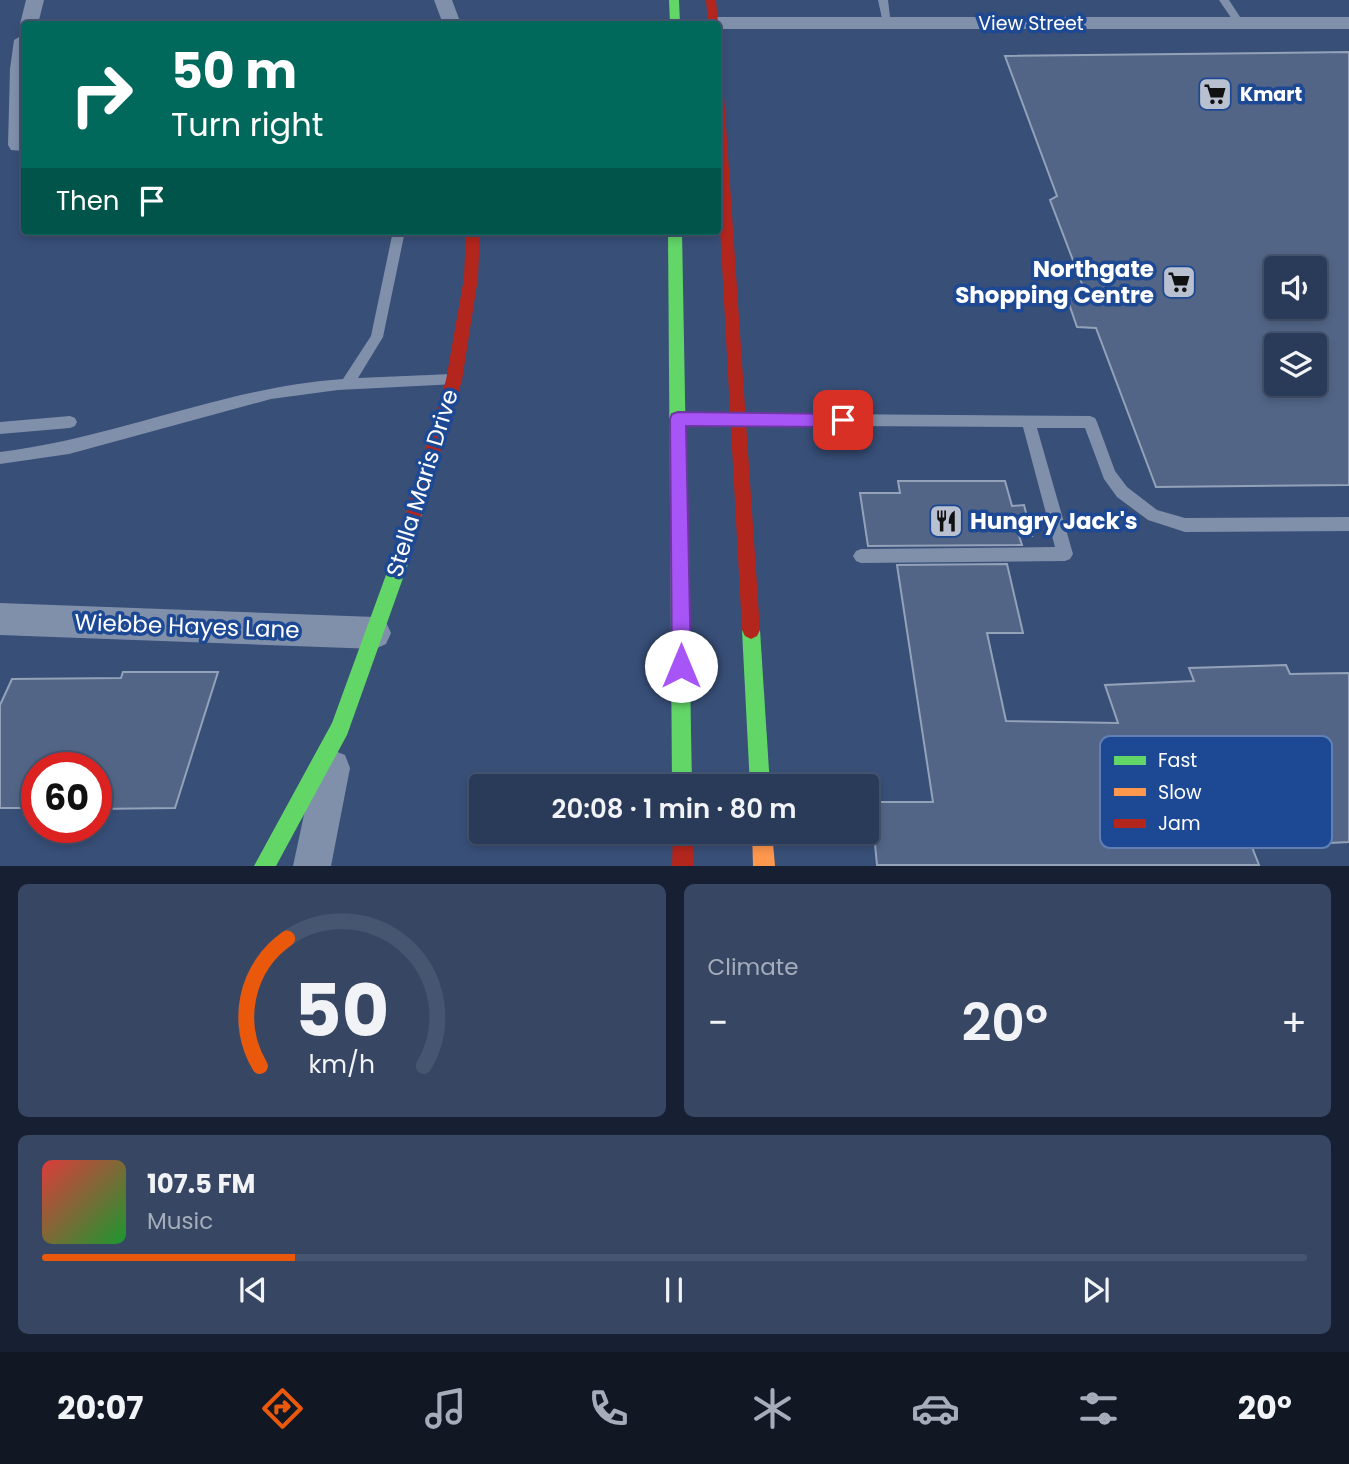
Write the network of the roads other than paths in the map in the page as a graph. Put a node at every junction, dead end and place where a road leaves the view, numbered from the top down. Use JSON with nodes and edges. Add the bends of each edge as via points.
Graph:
{"nodes":[{"id":1,"x":443,"y":0,"type":"edge"},
{"id":2,"x":674,"y":0,"type":"edge"},
{"id":3,"x":711,"y":0,"type":"edge"},
{"id":4,"x":883,"y":0,"type":"edge"},
{"id":5,"x":1224,"y":0,"type":"edge"},
{"id":6,"x":39,"y":1,"type":"edge"},
{"id":7,"x":30,"y":21,"type":"edge"},
{"id":8,"x":451,"y":21,"type":"edge"},
{"id":9,"x":675,"y":21,"type":"edge"},
{"id":10,"x":713,"y":21,"type":"edge"},
{"id":11,"x":888,"y":23,"type":"junction"},
{"id":12,"x":1239,"y":23,"type":"junction"},
{"id":13,"x":1349,"y":23,"type":"edge"},
{"id":14,"x":721,"y":24,"type":"edge"},
{"id":15,"x":21,"y":62,"type":"edge"},
{"id":16,"x":721,"y":144,"type":"edge"},
{"id":17,"x":15,"y":146,"type":"edge"},
{"id":18,"x":398,"y":235,"type":"edge"},
{"id":19,"x":473,"y":235,"type":"edge"},
{"id":20,"x":675,"y":235,"type":"edge"},
{"id":21,"x":454,"y":380,"type":"junction"},
{"id":22,"x":347,"y":384,"type":"junction"},
{"id":23,"x":678,"y":419,"type":"junction"},
{"id":24,"x":738,"y":419,"type":"junction"},
{"id":25,"x":70,"y":422,"type":"dead end"},
{"id":26,"x":1028,"y":422,"type":"junction"},
{"id":27,"x":0,"y":428,"type":"edge"},
{"id":28,"x":0,"y":458,"type":"edge"},
{"id":29,"x":1349,"y":524,"type":"edge"},
{"id":30,"x":861,"y":556,"type":"dead end"},
{"id":31,"x":0,"y":620,"type":"edge"},
{"id":32,"x":375,"y":633,"type":"junction"},
{"id":33,"x":340,"y":728,"type":"junction"},
{"id":34,"x":682,"y":774,"type":"edge"},
{"id":35,"x":759,"y":774,"type":"edge"},
{"id":36,"x":683,"y":844,"type":"edge"},
{"id":37,"x":763,"y":844,"type":"edge"},
{"id":38,"x":264,"y":866,"type":"edge"},
{"id":39,"x":312,"y":866,"type":"edge"},
{"id":40,"x":683,"y":866,"type":"edge"},
{"id":41,"x":764,"y":866,"type":"edge"}],
"edges":[{"from":1,"to":8,"type":"street"},
{"from":2,"to":9,"type":"main road"},
{"from":3,"to":10,"type":"main road"},
{"from":4,"to":11,"type":"lane"},
{"from":5,"to":12,"type":"lane"},
{"from":6,"to":7,"type":"street"},
{"from":11,"to":12,"type":"street","name":"View Street"},
{"from":11,"to":14,"type":"street","name":"View Street"},
{"from":12,"to":13,"type":"street","name":"View Street"},
{"from":15,"to":17,"type":"street"},
{"from":16,"to":24,"type":"main road"},
{"from":18,"to":22,"type":"lane","via":[[377,337]]},
{"from":19,"to":21,"type":"main road","name":"Stella Maris Drive","via":[[471,278]]},
{"from":20,"to":23,"type":"main road"},
{"from":21,"to":22,"type":"lane"},
{"from":21,"to":32,"type":"main road","name":"Stella Maris Drive"},
{"from":22,"to":28,"type":"lane","via":[[270,393],[41,455]]},
{"from":23,"to":24,"type":"lane"},
{"from":23,"to":34,"type":"main road"},
{"from":24,"to":26,"type":"lane"},
{"from":24,"to":35,"type":"main road"},
{"from":25,"to":27,"type":"lane"},
{"from":26,"to":29,"type":"lane","via":[[1090,422],[1109,474],[1122,492],[1153,515],[1185,525]]},
{"from":26,"to":30,"type":"lane","via":[[1065,554]]},
{"from":31,"to":32,"type":"street","name":"Wiebbe Hayes Lane"},
{"from":32,"to":33,"type":"main road","name":"Stella Maris Drive"},
{"from":33,"to":38,"type":"main road","name":"Stella Maris Drive"},
{"from":33,"to":39,"type":"street","name":"Stella Maris Drive"},
{"from":36,"to":40,"type":"main road"},
{"from":37,"to":41,"type":"main road"}]}
